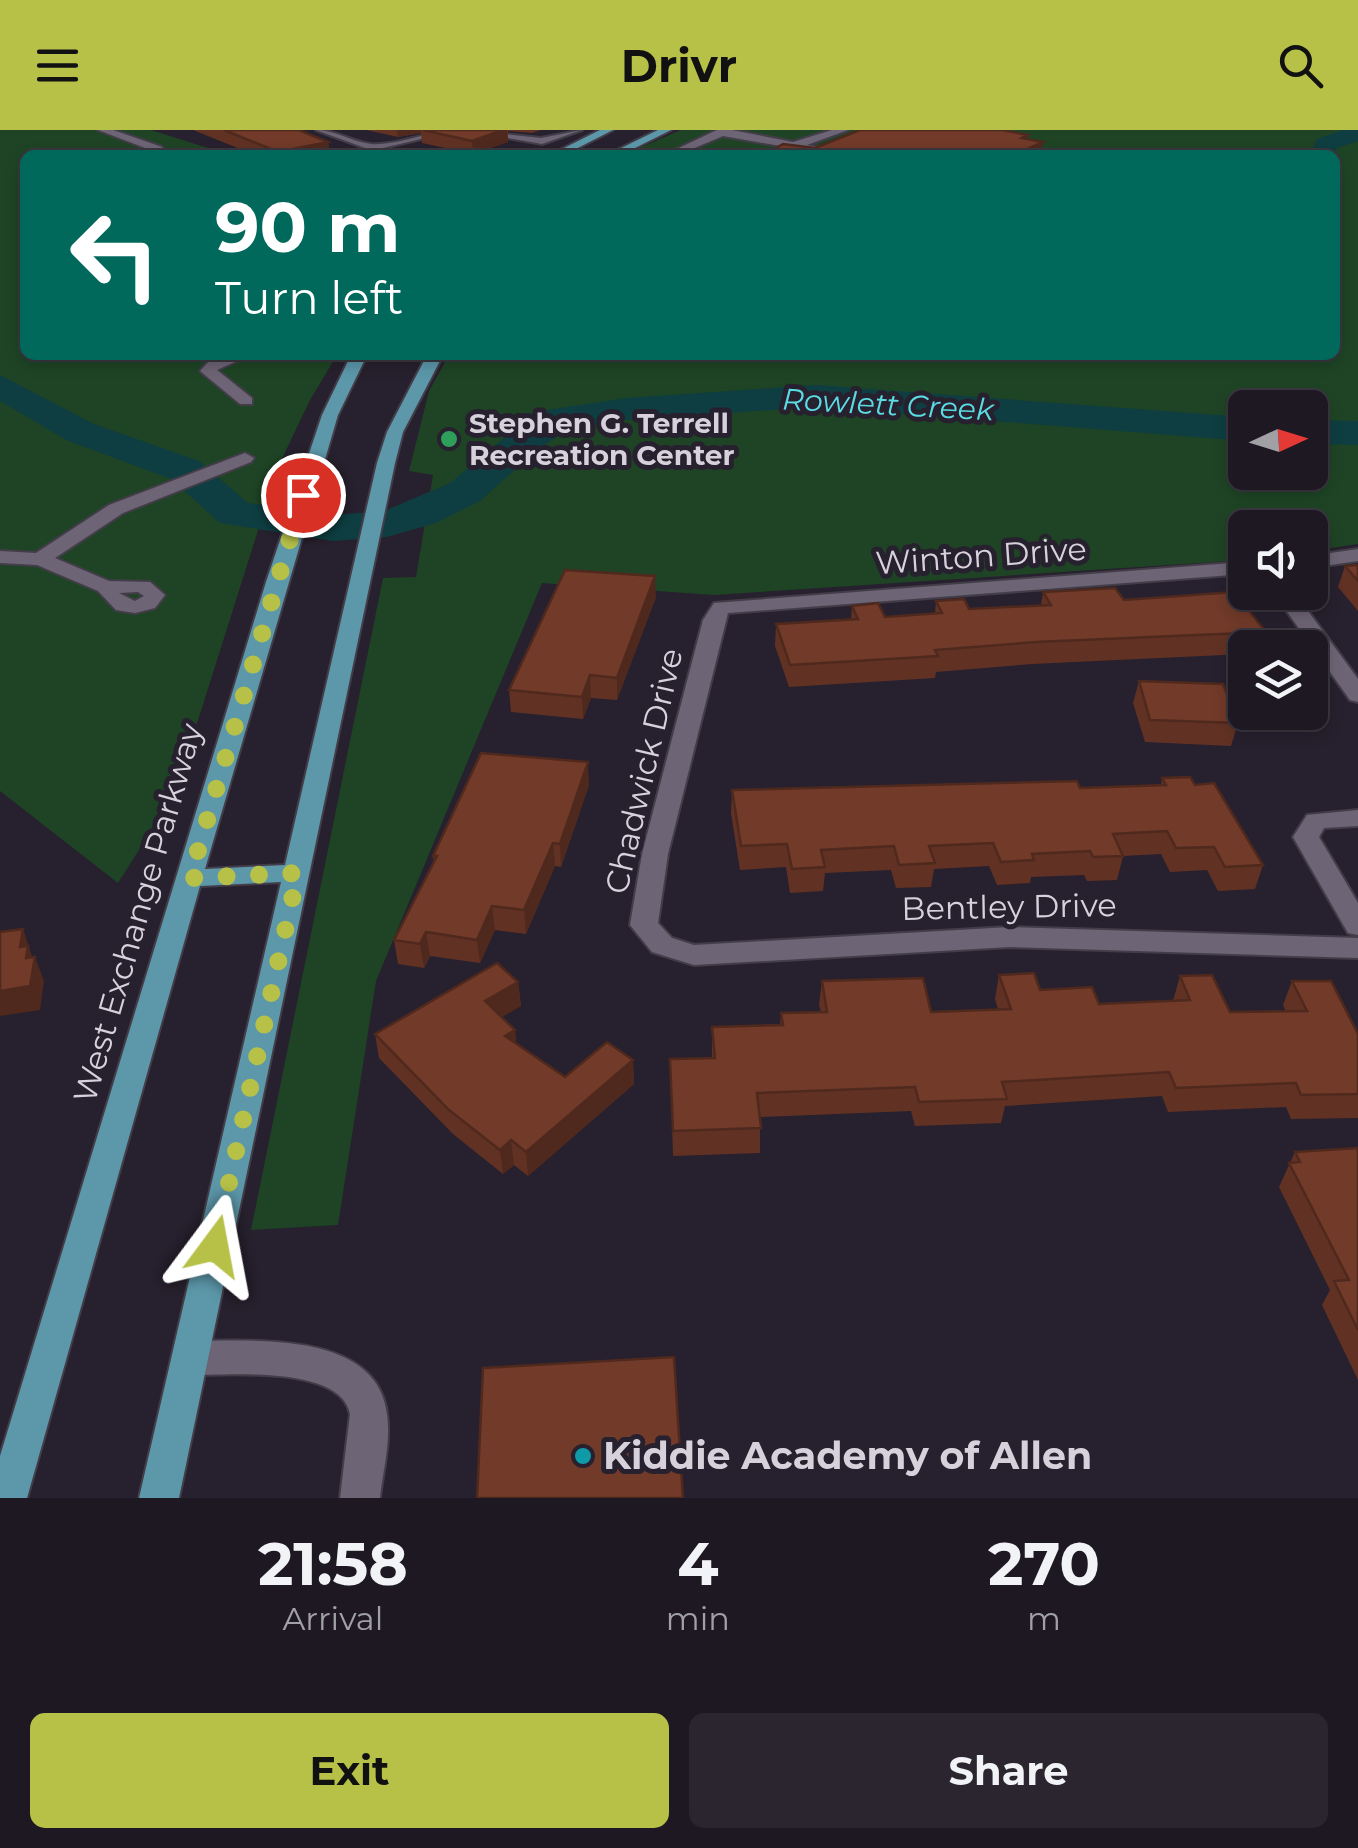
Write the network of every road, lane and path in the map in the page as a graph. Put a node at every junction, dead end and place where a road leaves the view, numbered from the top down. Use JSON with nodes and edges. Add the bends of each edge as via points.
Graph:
{"nodes":[{"id":1,"x":102,"y":130,"type":"edge"},
{"id":2,"x":321,"y":130,"type":"edge"},
{"id":3,"x":456,"y":130,"type":"edge"},
{"id":4,"x":468,"y":130,"type":"edge"},
{"id":5,"x":577,"y":130,"type":"edge"},
{"id":6,"x":608,"y":130,"type":"edge"},
{"id":7,"x":666,"y":130,"type":"edge"},
{"id":8,"x":780,"y":130,"type":"edge"},
{"id":9,"x":843,"y":130,"type":"edge"},
{"id":10,"x":724,"y":131,"type":"edge"},
{"id":11,"x":756,"y":139,"type":"junction"},
{"id":12,"x":846,"y":144,"type":"edge"},
{"id":13,"x":792,"y":146,"type":"junction"},
{"id":14,"x":159,"y":150,"type":"edge"},
{"id":15,"x":368,"y":150,"type":"edge"},
{"id":16,"x":374,"y":150,"type":"edge"},
{"id":17,"x":566,"y":150,"type":"edge"},
{"id":18,"x":623,"y":150,"type":"edge"},
{"id":19,"x":680,"y":150,"type":"edge"},
{"id":20,"x":733,"y":150,"type":"edge"},
{"id":21,"x":784,"y":150,"type":"edge"},
{"id":22,"x":223,"y":360,"type":"edge"},
{"id":23,"x":357,"y":360,"type":"edge"},
{"id":24,"x":433,"y":360,"type":"edge"},
{"id":25,"x":246,"y":401,"type":"dead end"},
{"id":26,"x":245,"y":458,"type":"dead end"},
{"id":27,"x":1358,"y":555,"type":"edge"},
{"id":28,"x":0,"y":557,"type":"edge"},
{"id":29,"x":1328,"y":559,"type":"edge"},
{"id":30,"x":40,"y":560,"type":"junction"},
{"id":31,"x":1228,"y":569,"type":"edge"},
{"id":32,"x":106,"y":587,"type":"dead end"},
{"id":33,"x":721,"y":607,"type":"joint"},
{"id":34,"x":1297,"y":610,"type":"edge"},
{"id":35,"x":1358,"y":695,"type":"edge"},
{"id":36,"x":1358,"y":818,"type":"edge"},
{"id":37,"x":298,"y":873,"type":"junction"},
{"id":38,"x":190,"y":878,"type":"junction"},
{"id":39,"x":1358,"y":926,"type":"edge"},
{"id":40,"x":662,"y":945,"type":"joint"},
{"id":41,"x":1358,"y":948,"type":"edge"},
{"id":42,"x":190,"y":1358,"type":"junction"},
{"id":43,"x":7,"y":1498,"type":"edge"},
{"id":44,"x":159,"y":1498,"type":"edge"},
{"id":45,"x":360,"y":1498,"type":"edge"}],
"edges":[{"from":1,"to":14,"type":"street"},
{"from":2,"to":15,"type":"street"},
{"from":3,"to":16,"type":"street"},
{"from":4,"to":5,"type":"street","via":[[542,141]]},
{"from":6,"to":17,"type":"main road"},
{"from":7,"to":18,"type":"main road"},
{"from":8,"to":11,"type":"street"},
{"from":9,"to":13,"type":"street"},
{"from":10,"to":11,"type":"street"},
{"from":10,"to":19,"type":"street"},
{"from":11,"to":13,"type":"street"},
{"from":11,"to":20,"type":"street"},
{"from":12,"to":13,"type":"street","via":[[820,150]]},
{"from":13,"to":21,"type":"street"},
{"from":22,"to":25,"type":"street","via":[[208,371]]},
{"from":23,"to":38,"type":"main road","name":"West Exchange Parkway","via":[[312,466]]},
{"from":24,"to":37,"type":"main road","via":[[386,463]]},
{"from":26,"to":30,"type":"street","via":[[101,517]]},
{"from":27,"to":29,"type":"street"},
{"from":28,"to":30,"type":"street"},
{"from":30,"to":32,"type":"street"},
{"from":31,"to":33,"type":"street","name":"Winton Drive"},
{"from":33,"to":40,"type":"street","name":"Chadwick Drive","via":[[642,914]]},
{"from":34,"to":35,"type":"street"},
{"from":36,"to":39,"type":"street","via":[[1328,816],[1308,828],[1309,847]]},
{"from":37,"to":38,"type":"main road"},
{"from":37,"to":42,"type":"main road"},
{"from":38,"to":43,"type":"main road","name":"West Exchange Parkway"},
{"from":40,"to":41,"type":"street","name":"Bentley Drive","via":[[694,955],[1010,937]]},
{"from":42,"to":44,"type":"main road"},
{"from":42,"to":45,"type":"street","via":[[262,1359],[343,1374],[362,1391],[368,1419]]}]}
